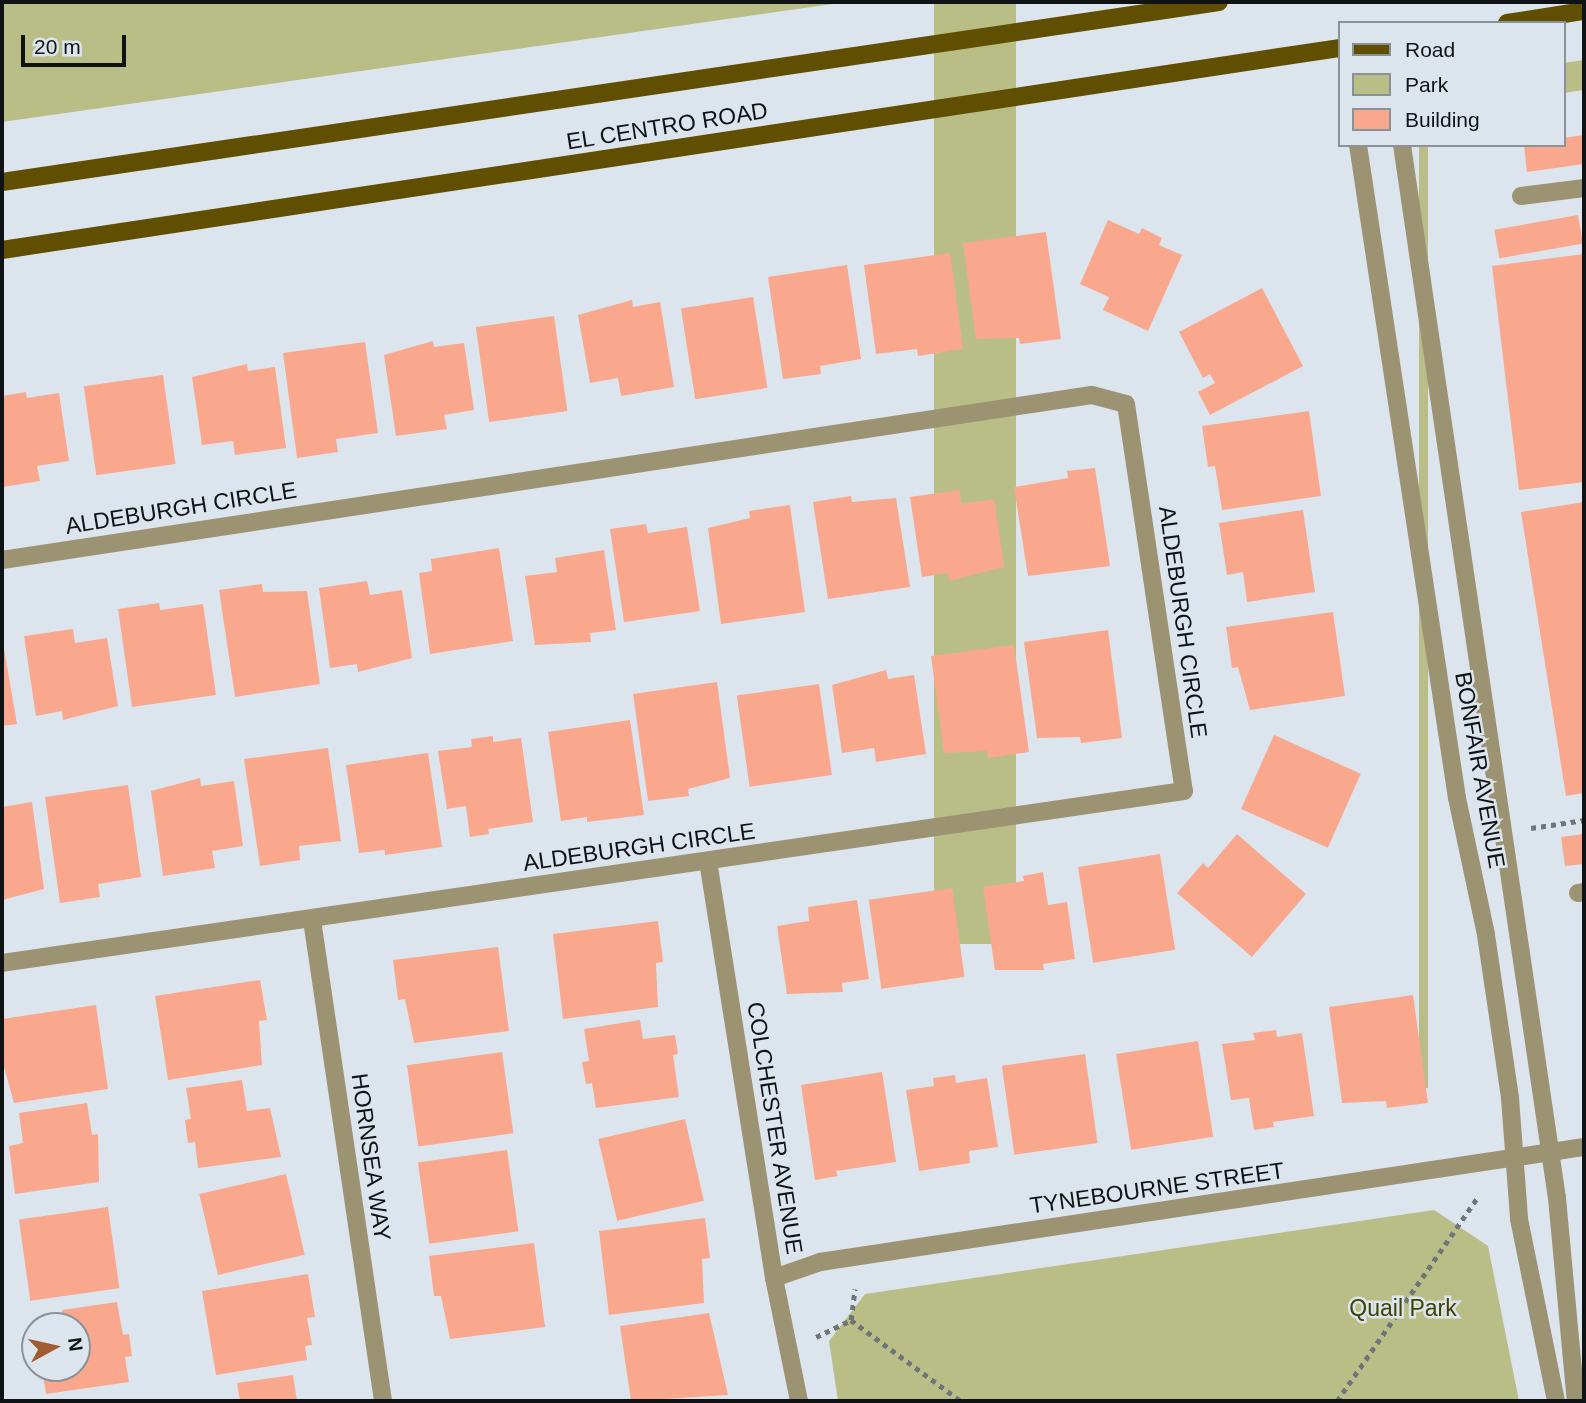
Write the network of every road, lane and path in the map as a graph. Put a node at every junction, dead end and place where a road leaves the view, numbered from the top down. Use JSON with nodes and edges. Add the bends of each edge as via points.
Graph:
{"nodes":[{"id":1,"x":1219,"y":2,"type":"edge"},
{"id":2,"x":1584,"y":11,"type":"edge"},
{"id":3,"x":1520,"y":21,"type":"edge"},
{"id":4,"x":1338,"y":48,"type":"edge"},
{"id":5,"x":1359,"y":147,"type":"edge"},
{"id":6,"x":1402,"y":147,"type":"edge"},
{"id":7,"x":2,"y":182,"type":"edge"},
{"id":8,"x":1584,"y":188,"type":"edge"},
{"id":9,"x":1521,"y":196,"type":"dead end"},
{"id":10,"x":2,"y":250,"type":"edge"},
{"id":11,"x":2,"y":559,"type":"edge"},
{"id":12,"x":1584,"y":820,"type":"edge"},
{"id":13,"x":1531,"y":828,"type":"dead end"},
{"id":14,"x":708,"y":861,"type":"junction"},
{"id":15,"x":312,"y":920,"type":"junction"},
{"id":16,"x":2,"y":963,"type":"edge"},
{"id":17,"x":1584,"y":1147,"type":"edge"},
{"id":18,"x":1549,"y":1152,"type":"junction"},
{"id":19,"x":1515,"y":1159,"type":"junction"},
{"id":20,"x":1477,"y":1198,"type":"dead end"},
{"id":21,"x":774,"y":1278,"type":"junction"},
{"id":22,"x":855,"y":1289,"type":"dead end"},
{"id":23,"x":851,"y":1320,"type":"junction"},
{"id":24,"x":816,"y":1337,"type":"dead end"},
{"id":25,"x":383,"y":1401,"type":"edge"},
{"id":26,"x":799,"y":1401,"type":"edge"},
{"id":27,"x":961,"y":1401,"type":"edge"},
{"id":28,"x":1336,"y":1401,"type":"edge"},
{"id":29,"x":1556,"y":1401,"type":"edge"},
{"id":30,"x":1576,"y":1401,"type":"edge"}],
"edges":[{"from":1,"to":7,"type":"main road","name":"EL CENTRO ROAD"},
{"from":2,"to":3,"type":"main road"},
{"from":4,"to":10,"type":"main road","name":"EL CENTRO ROAD"},
{"from":5,"to":19,"type":"street","name":"BONFAIR AVENUE","via":[[1457,798],[1486,935]]},
{"from":6,"to":18,"type":"street","name":"BONFAIR AVENUE"},
{"from":8,"to":9,"type":"street"},
{"from":11,"to":14,"type":"street","name":"ALDEBURGH CIRCLE","via":[[1092,395],[1126,404],[1184,791]]},
{"from":12,"to":13,"type":"path"},
{"from":14,"to":15,"type":"street","name":"ALDEBURGH CIRCLE"},
{"from":14,"to":21,"type":"street","name":"COLCHESTER AVENUE"},
{"from":15,"to":16,"type":"street","name":"ALDEBURGH CIRCLE"},
{"from":15,"to":25,"type":"street","name":"HORNSEA WAY"},
{"from":17,"to":18,"type":"street","name":"TYNEBOURNE STREET"},
{"from":18,"to":19,"type":"street","name":"TYNEBOURNE STREET"},
{"from":18,"to":30,"type":"street","name":"BONFAIR AVENUE"},
{"from":19,"to":21,"type":"street","name":"TYNEBOURNE STREET","via":[[820,1262]]},
{"from":19,"to":29,"type":"street","name":"BONFAIR AVENUE","via":[[1519,1219]]},
{"from":20,"to":28,"type":"path"},
{"from":21,"to":26,"type":"street","name":"COLCHESTER AVENUE"},
{"from":22,"to":23,"type":"path"},
{"from":23,"to":24,"type":"path"},
{"from":23,"to":27,"type":"path"}]}
